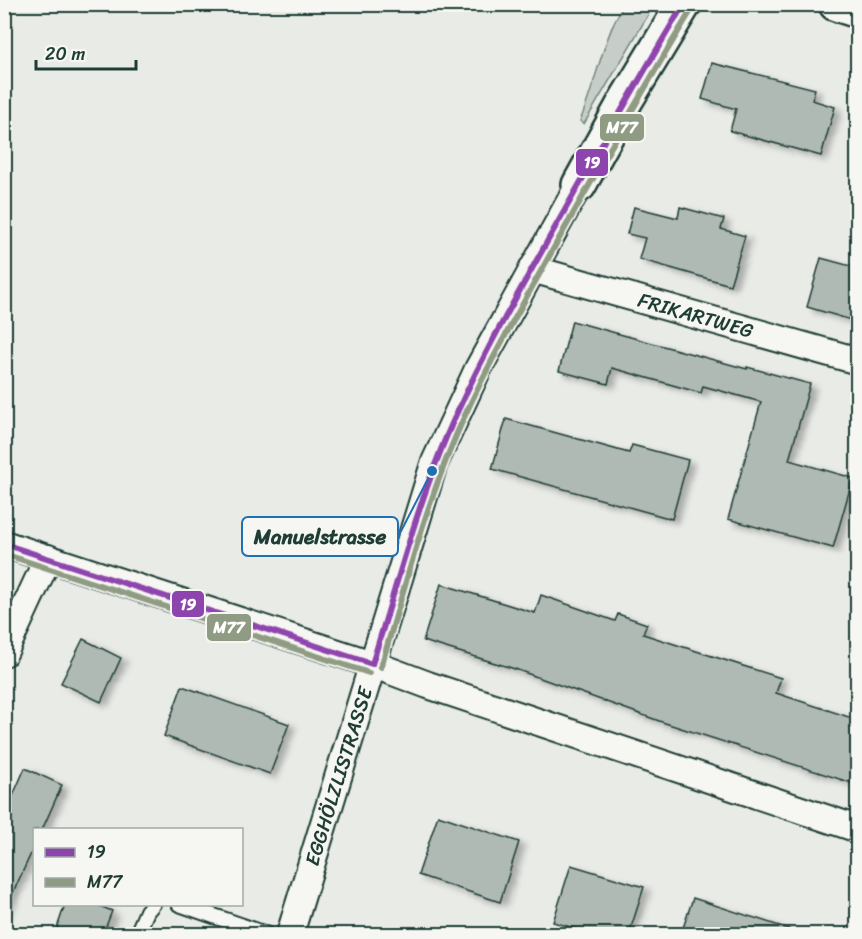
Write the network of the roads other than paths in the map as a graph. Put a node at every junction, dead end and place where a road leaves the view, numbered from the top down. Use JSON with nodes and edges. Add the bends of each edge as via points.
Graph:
{"nodes":[{"id":1,"x":684,"y":4,"type":"edge"},
{"id":2,"x":837,"y":4,"type":"edge"},
{"id":3,"x":858,"y":11,"type":"edge"},
{"id":4,"x":579,"y":185,"type":"joint"},
{"id":5,"x":532,"y":269,"type":"junction"},
{"id":6,"x":858,"y":361,"type":"edge"},
{"id":7,"x":4,"y":544,"type":"edge"},
{"id":8,"x":48,"y":558,"type":"junction"},
{"id":9,"x":4,"y":653,"type":"edge"},
{"id":10,"x":372,"y":664,"type":"junction"},
{"id":11,"x":858,"y":829,"type":"edge"},
{"id":12,"x":151,"y":906,"type":"edge"},
{"id":13,"x":184,"y":906,"type":"edge"},
{"id":14,"x":137,"y":934,"type":"edge"},
{"id":15,"x":266,"y":934,"type":"edge"},
{"id":16,"x":290,"y":934,"type":"edge"}],
"edges":[{"from":1,"to":4,"type":"street","name":"EGGHÖLZLISTRASSE"},
{"from":2,"to":3,"type":"street"},
{"from":4,"to":5,"type":"street","name":"EGGHÖLZLISTRASSE"},
{"from":5,"to":6,"type":"street","name":"FRIKARTWEG"},
{"from":5,"to":10,"type":"street","name":"EGGHÖLZLISTRASSE","via":[[478,369],[434,464]]},
{"from":7,"to":8,"type":"street"},
{"from":8,"to":9,"type":"street"},
{"from":8,"to":10,"type":"street"},
{"from":10,"to":11,"type":"street"},
{"from":10,"to":16,"type":"street","name":"EGGHÖLZLISTRASSE"},
{"from":12,"to":14,"type":"lane"},
{"from":13,"to":15,"type":"lane"}]}
